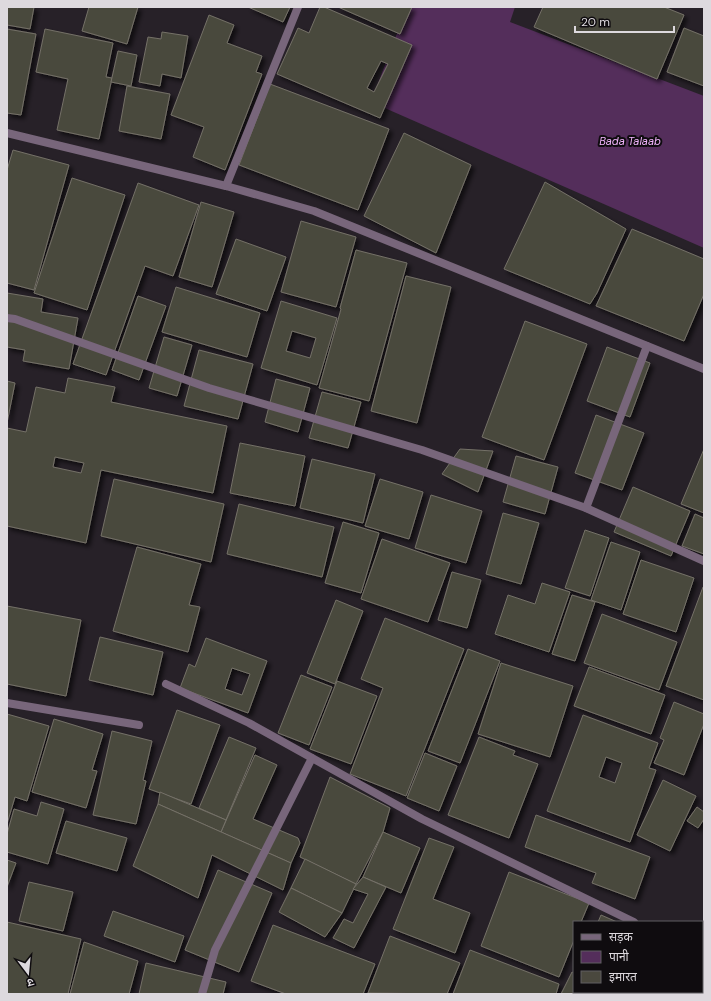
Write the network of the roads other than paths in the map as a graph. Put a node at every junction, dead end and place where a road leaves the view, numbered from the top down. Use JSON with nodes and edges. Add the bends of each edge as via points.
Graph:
{"nodes":[{"id":1,"x":298,"y":7,"type":"edge"},
{"id":2,"x":7,"y":133,"type":"edge"},
{"id":3,"x":226,"y":186,"type":"junction"},
{"id":4,"x":7,"y":318,"type":"edge"},
{"id":5,"x":647,"y":346,"type":"junction"},
{"id":6,"x":704,"y":369,"type":"edge"},
{"id":7,"x":586,"y":508,"type":"junction"},
{"id":8,"x":704,"y":561,"type":"edge"},
{"id":9,"x":166,"y":684,"type":"dead end"},
{"id":10,"x":7,"y":703,"type":"edge"},
{"id":11,"x":139,"y":725,"type":"dead end"},
{"id":12,"x":312,"y":758,"type":"junction"},
{"id":13,"x":632,"y":921,"type":"edge"},
{"id":14,"x":202,"y":994,"type":"edge"}],
"edges":[{"from":1,"to":3,"type":"street"},
{"from":2,"to":3,"type":"street"},
{"from":3,"to":5,"type":"street","via":[[314,211]]},
{"from":4,"to":7,"type":"street","via":[[208,388],[422,450]]},
{"from":5,"to":6,"type":"street"},
{"from":5,"to":7,"type":"street"},
{"from":7,"to":8,"type":"street"},
{"from":9,"to":12,"type":"street","via":[[249,723]]},
{"from":10,"to":11,"type":"street"},
{"from":12,"to":13,"type":"street","via":[[422,819]]},
{"from":12,"to":14,"type":"street","via":[[214,950]]}]}
